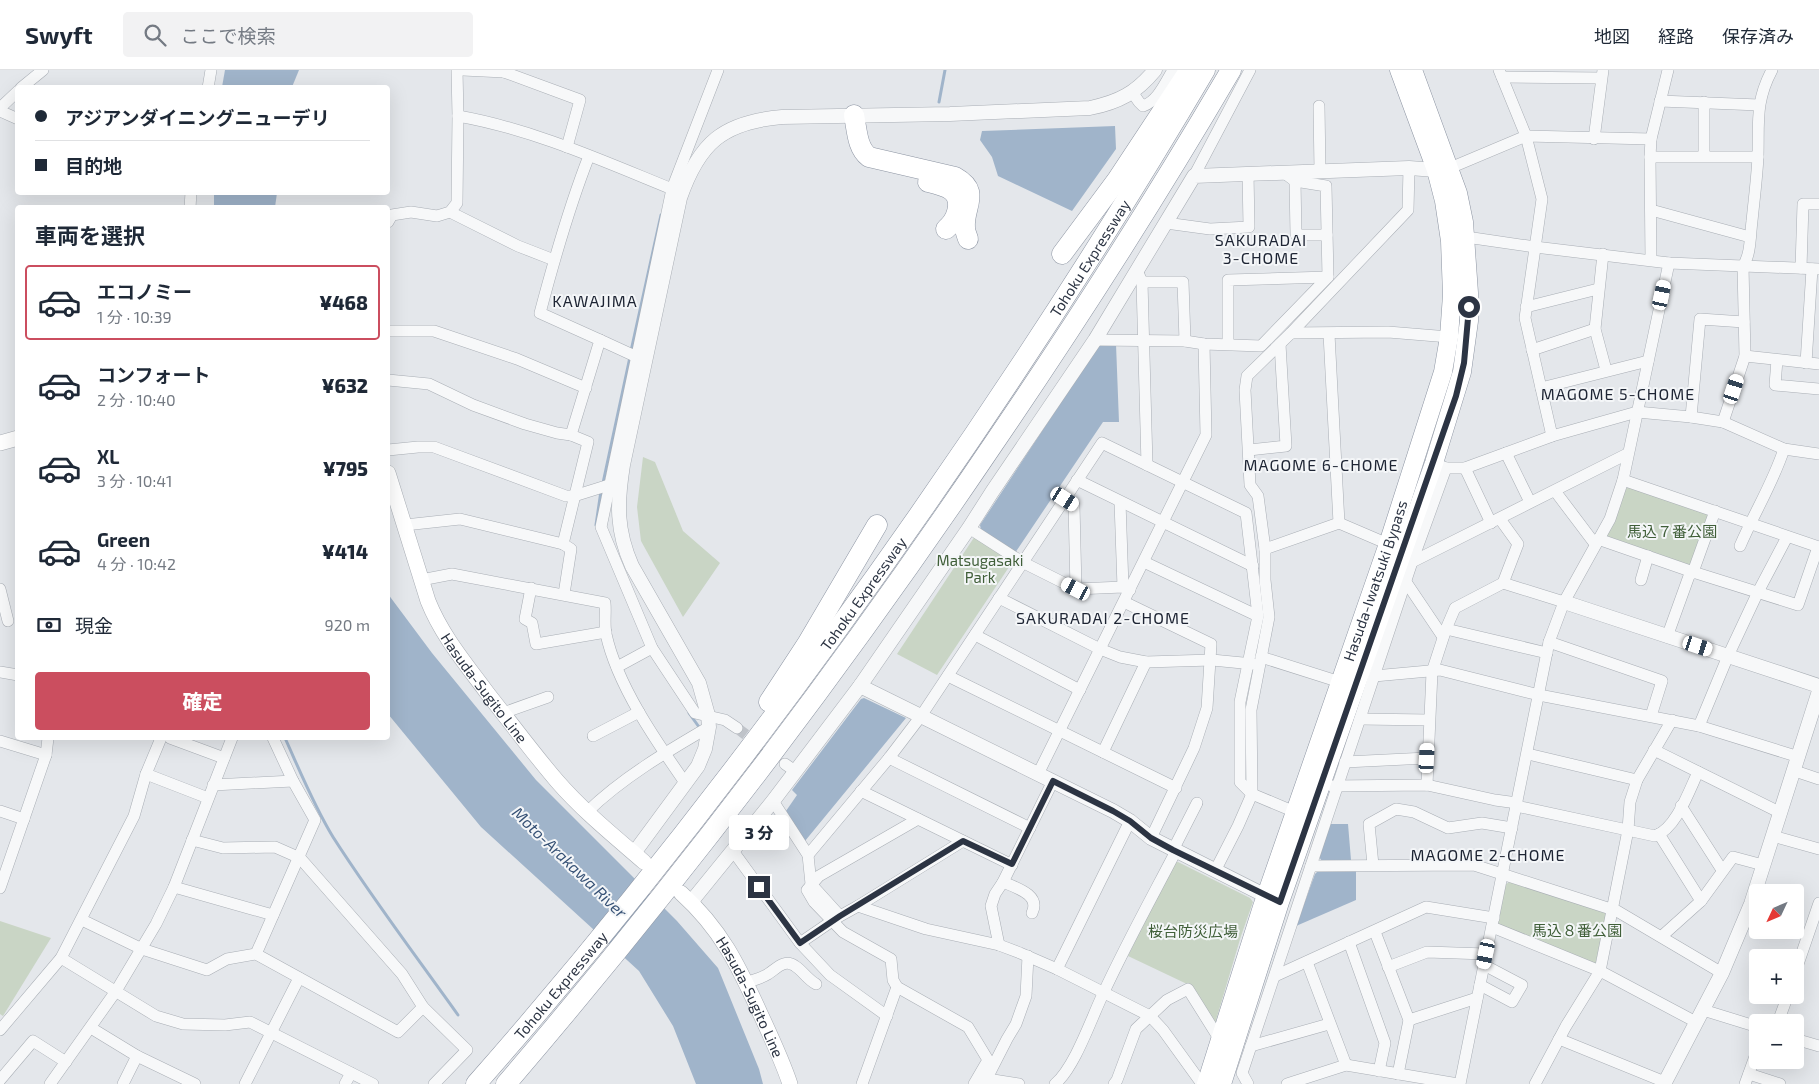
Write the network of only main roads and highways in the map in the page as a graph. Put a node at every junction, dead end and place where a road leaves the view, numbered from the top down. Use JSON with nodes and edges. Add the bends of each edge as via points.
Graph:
{"nodes":[{"id":1,"x":1190,"y":70,"type":"edge"},
{"id":2,"x":1205,"y":70,"type":"edge"},
{"id":3,"x":1398,"y":70,"type":"edge"},
{"id":4,"x":1412,"y":70,"type":"edge"},
{"id":5,"x":1242,"y":72,"type":"edge"},
{"id":6,"x":1443,"y":169,"type":"junction"},
{"id":7,"x":946,"y":229,"type":"dead end"},
{"id":8,"x":968,"y":239,"type":"dead end"},
{"id":9,"x":1062,"y":254,"type":"dead end"},
{"id":10,"x":15,"y":439,"type":"edge"},
{"id":11,"x":0,"y":443,"type":"edge"},
{"id":12,"x":390,"y":479,"type":"edge"},
{"id":13,"x":877,"y":525,"type":"dead end"},
{"id":14,"x":727,"y":778,"type":"junction"},
{"id":15,"x":643,"y":863,"type":"junction"},
{"id":16,"x":680,"y":895,"type":"junction"},
{"id":17,"x":1273,"y":899,"type":"junction"},
{"id":18,"x":476,"y":1084,"type":"edge"},
{"id":19,"x":506,"y":1084,"type":"edge"},
{"id":20,"x":790,"y":1084,"type":"edge"},
{"id":21,"x":1204,"y":1084,"type":"edge"},
{"id":22,"x":1222,"y":1084,"type":"edge"}],
"edges":[{"from":1,"to":9,"type":"highway","via":[[1117,180]]},
{"from":2,"to":14,"type":"highway","name":"Tohoku Expressway","via":[[1112,224],[972,439]]},
{"from":3,"to":6,"type":"highway","name":"Hasuda-Iwatsuki Bypass"},
{"from":4,"to":6,"type":"highway","name":"Hasuda-Iwatsuki Bypass"},
{"from":5,"to":16,"type":"highway","name":"Tohoku Expressway","via":[[1156,195],[952,505],[794,726]]},
{"from":6,"to":17,"type":"highway","name":"Hasuda-Iwatsuki Bypass","via":[[1452,295],[1443,372],[1388,544],[1295,812]]},
{"from":6,"to":17,"type":"highway","name":"Hasuda-Iwatsuki Bypass","via":[[1458,193],[1466,239],[1469,321],[1464,363],[1440,465],[1329,786]]},
{"from":7,"to":8,"type":"highway","via":[[956,216],[959,200],[956,195],[944,186],[874,170],[857,162],[852,156],[848,138],[854,115],[860,146],[869,157],[955,177],[966,185],[970,198],[964,229]]},
{"from":10,"to":11,"type":"main road"},
{"from":12,"to":15,"type":"main road","name":"Hasuda-Sugito Line","via":[[432,611],[442,630],[548,771]]},
{"from":13,"to":14,"type":"highway","via":[[770,700]]},
{"from":14,"to":15,"type":"highway","name":"Tohoku Expressway"},
{"from":15,"to":18,"type":"highway","name":"Tohoku Expressway","via":[[550,997]]},
{"from":16,"to":19,"type":"highway","name":"Tohoku Expressway","via":[[568,1012]]},
{"from":16,"to":20,"type":"main road","name":"Hasuda-Sugito Line","via":[[709,920],[724,942],[746,983]]},
{"from":17,"to":21,"type":"highway","name":"Hasuda-Iwatsuki Bypass"},
{"from":17,"to":22,"type":"highway","name":"Hasuda-Iwatsuki Bypass"}]}
